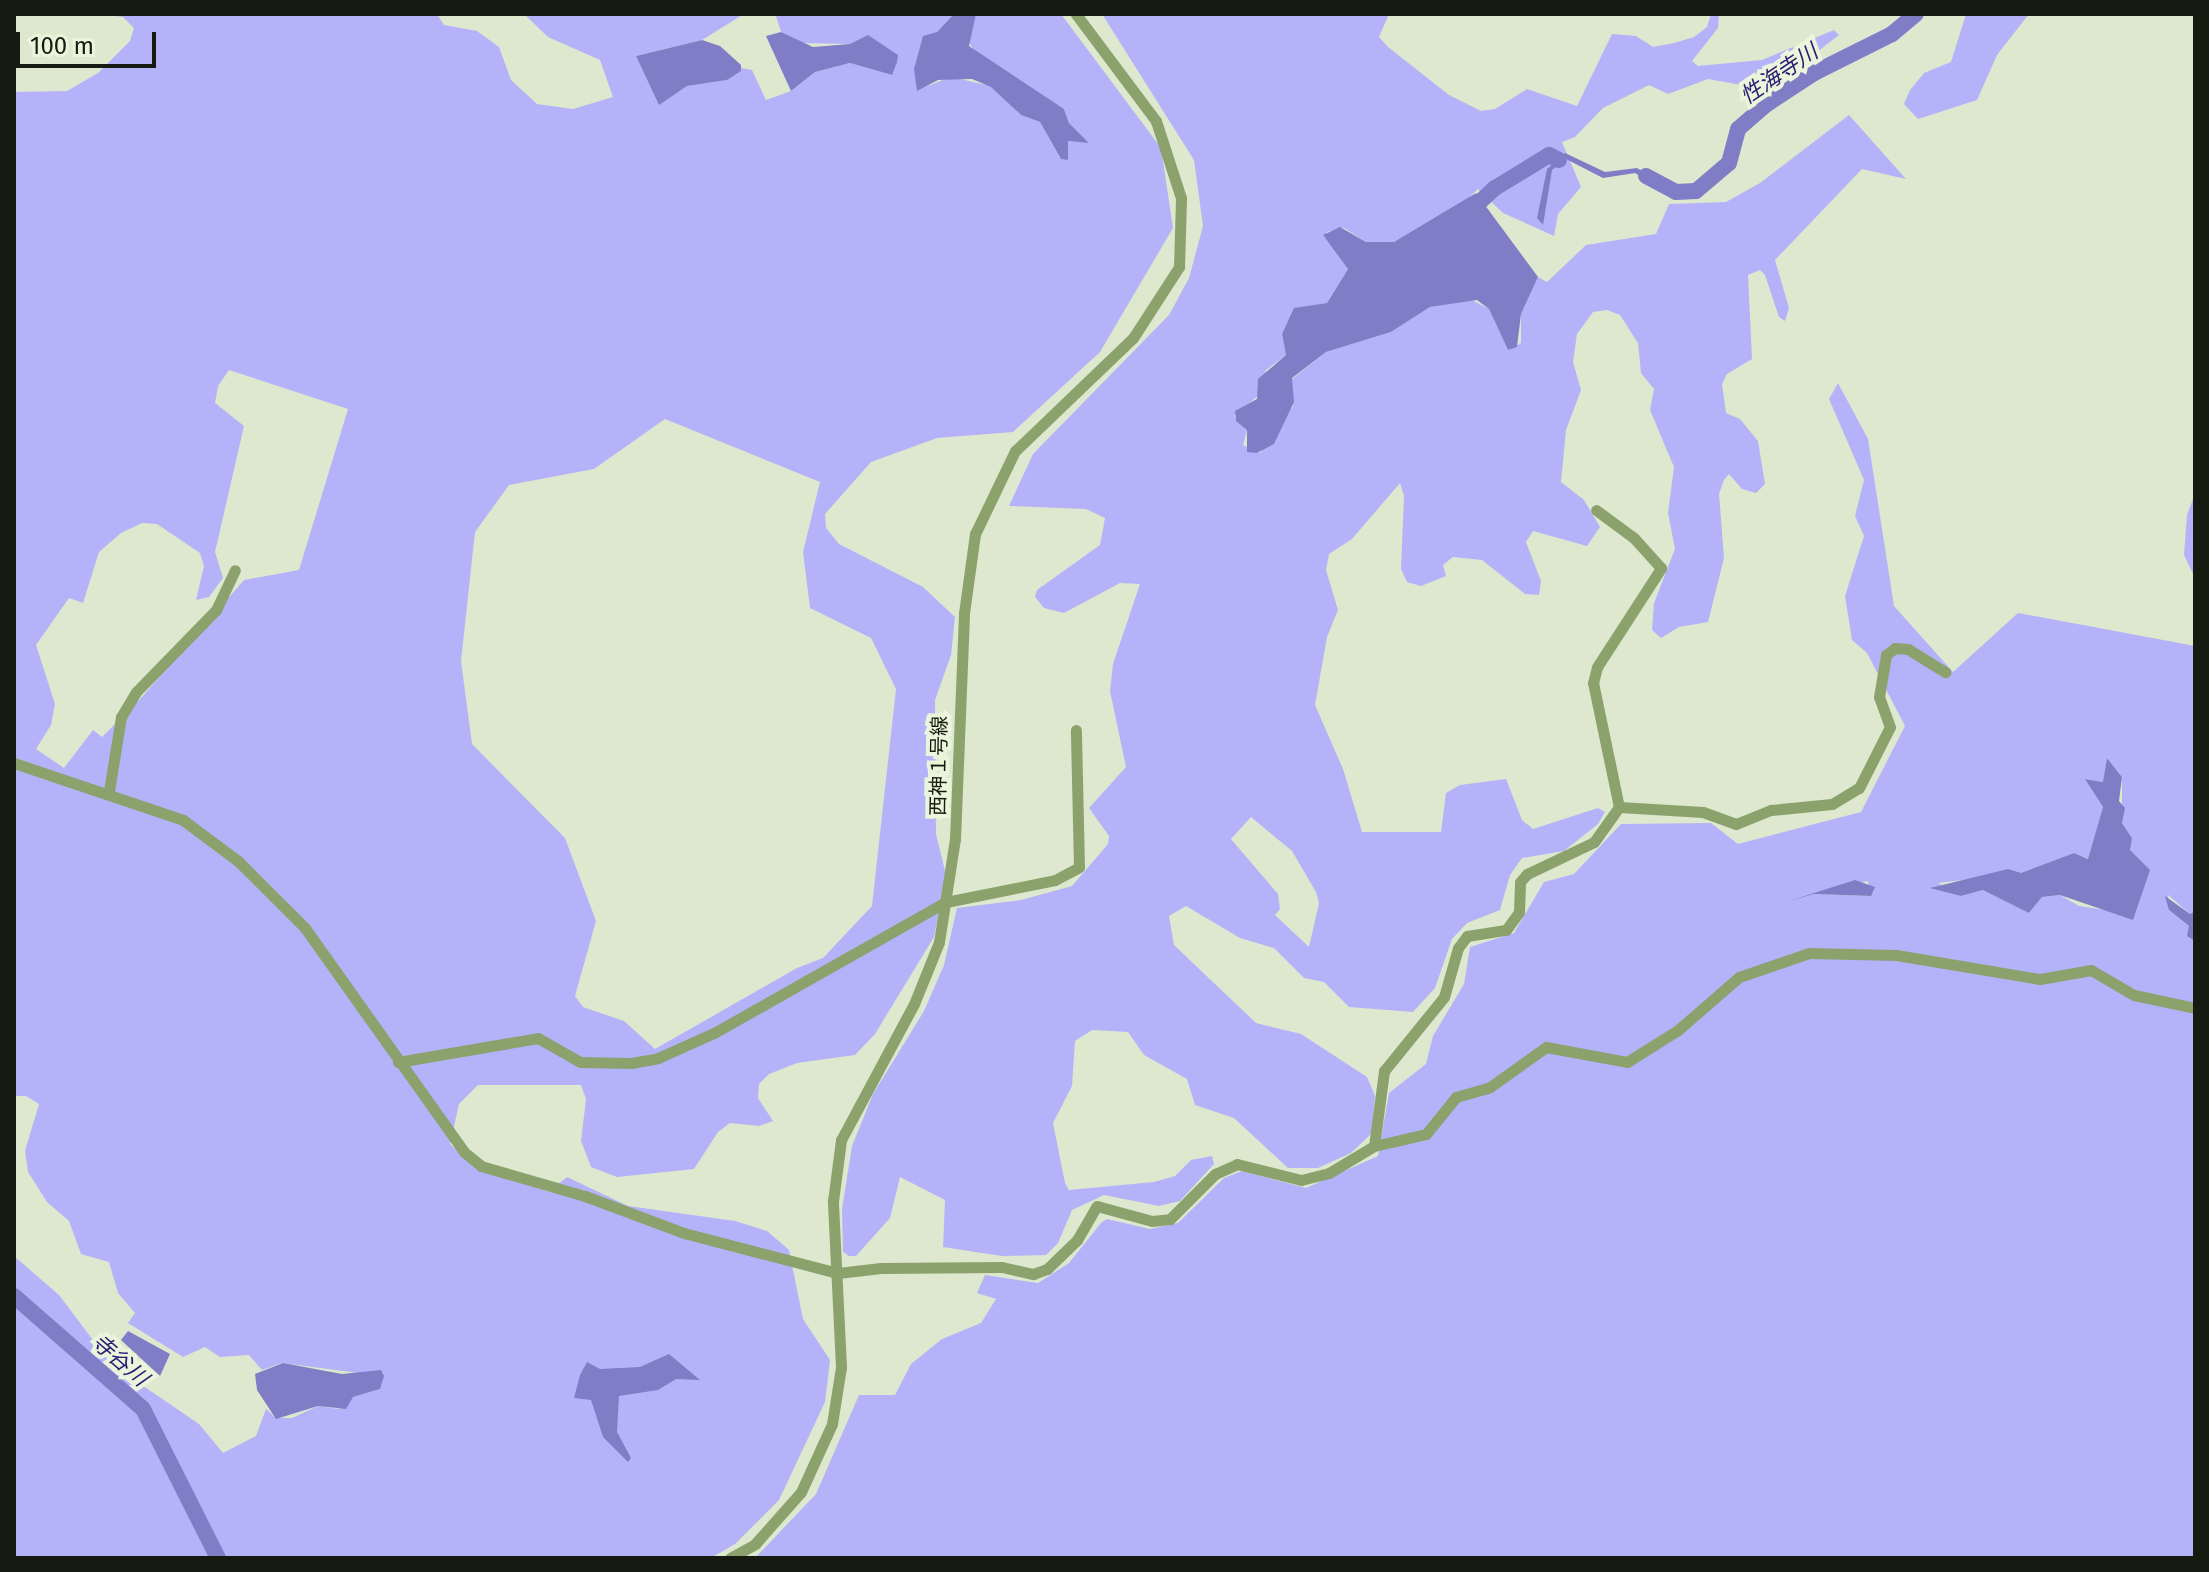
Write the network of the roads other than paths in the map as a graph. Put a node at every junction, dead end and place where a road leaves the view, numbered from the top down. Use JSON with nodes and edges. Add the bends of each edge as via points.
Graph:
{"nodes":[{"id":1,"x":1076,"y":14,"type":"edge"},
{"id":2,"x":1596,"y":510,"type":"dead end"},
{"id":3,"x":235,"y":570,"type":"dead end"},
{"id":4,"x":1945,"y":672,"type":"dead end"},
{"id":5,"x":1076,"y":730,"type":"dead end"},
{"id":6,"x":14,"y":763,"type":"edge"},
{"id":7,"x":109,"y":791,"type":"junction"},
{"id":8,"x":1619,"y":807,"type":"junction"},
{"id":9,"x":946,"y":902,"type":"junction"},
{"id":10,"x":2195,"y":1008,"type":"edge"},
{"id":11,"x":398,"y":1062,"type":"junction"},
{"id":12,"x":1374,"y":1146,"type":"junction"},
{"id":13,"x":838,"y":1273,"type":"junction"},
{"id":14,"x":730,"y":1558,"type":"edge"}],
"edges":[{"from":1,"to":9,"type":"street","name":"西神１号線","via":[[1156,121],[1181,198],[1179,267],[1133,338],[1015,451],[975,534],[964,613],[955,839]]},
{"from":2,"to":8,"type":"street","via":[[1634,538],[1661,568],[1597,667],[1593,683]]},
{"from":3,"to":7,"type":"street","via":[[216,610],[161,665],[121,717]]},
{"from":4,"to":8,"type":"street","via":[[1908,649],[1895,648],[1886,655],[1879,697],[1890,727],[1859,788],[1832,804],[1771,810],[1736,824],[1703,812]]},
{"from":5,"to":9,"type":"street","via":[[1079,867],[1055,880]]},
{"from":6,"to":7,"type":"street"},
{"from":7,"to":11,"type":"street","via":[[191,824],[238,861],[305,928]]},
{"from":8,"to":12,"type":"street","via":[[1594,842],[1527,874],[1520,882],[1516,920],[1506,930],[1467,936],[1458,948],[1444,997],[1384,1071]]},
{"from":9,"to":11,"type":"street","via":[[714,1033],[658,1058],[580,1062],[538,1038]]},
{"from":9,"to":13,"type":"street","name":"西神１号線","via":[[939,942],[914,1004],[841,1140],[833,1201]]},
{"from":10,"to":12,"type":"street","via":[[2134,995],[2091,970],[2040,979],[1896,955],[1809,953],[1739,977],[1678,1030],[1627,1062],[1546,1047],[1490,1087],[1456,1097],[1426,1134]]},
{"from":11,"to":13,"type":"street","via":[[464,1152],[481,1166],[585,1196],[684,1233]]},
{"from":12,"to":13,"type":"street","via":[[1307,1180],[1255,1165],[1222,1170],[1170,1219],[1152,1221],[1097,1206],[1059,1261],[1033,1274],[1002,1267]]},
{"from":13,"to":14,"type":"street","name":"西神１号線","via":[[841,1367],[832,1424],[801,1492],[755,1544]]}]}
